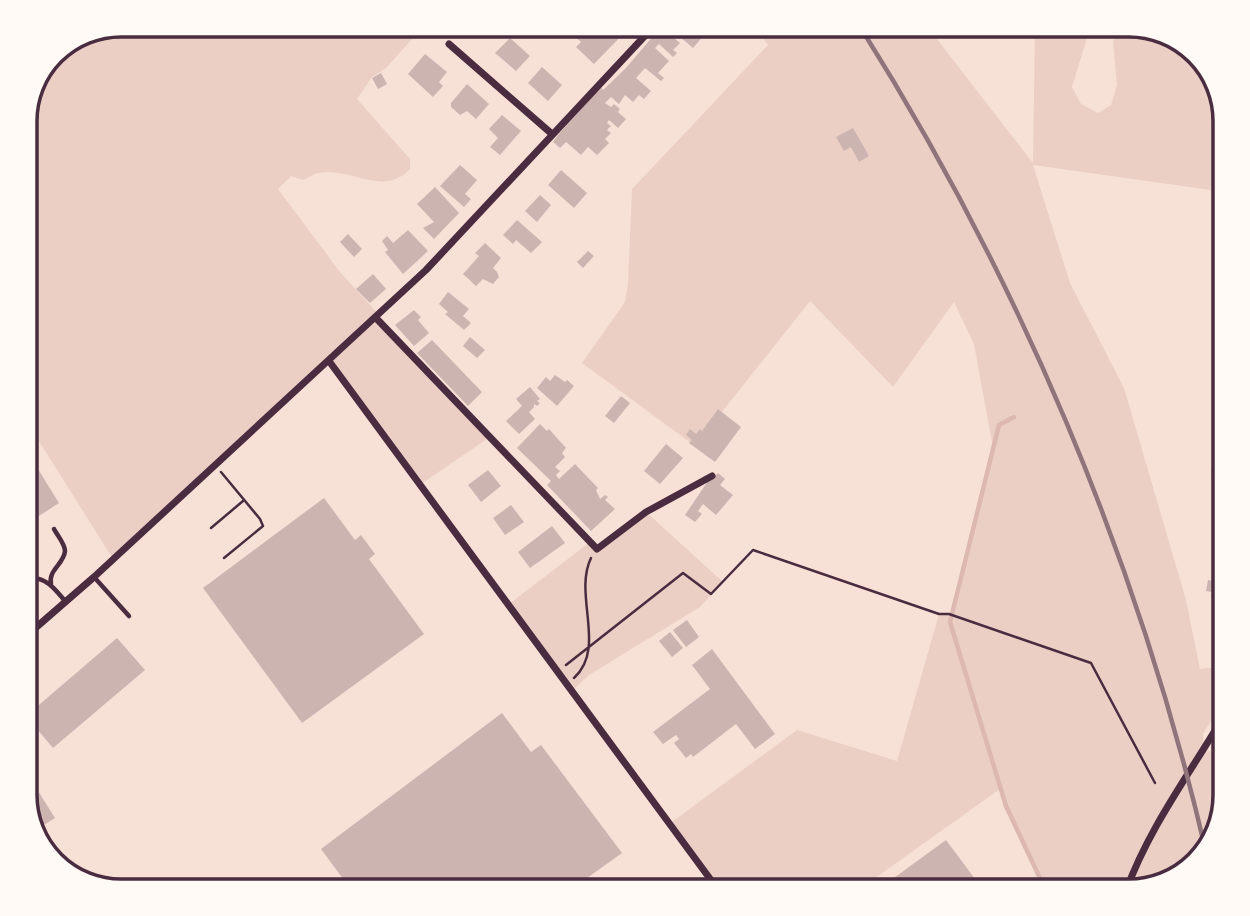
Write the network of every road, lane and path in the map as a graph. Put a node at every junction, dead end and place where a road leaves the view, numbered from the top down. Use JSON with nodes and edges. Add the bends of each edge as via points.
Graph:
{"nodes":[{"id":1,"x":643,"y":37,"type":"edge"},
{"id":2,"x":449,"y":44,"type":"dead end"},
{"id":3,"x":552,"y":135,"type":"junction"},
{"id":4,"x":376,"y":318,"type":"junction"},
{"id":5,"x":329,"y":361,"type":"junction"},
{"id":6,"x":216,"y":465,"type":"junction"},
{"id":7,"x":712,"y":476,"type":"dead end"},
{"id":8,"x":244,"y":500,"type":"junction"},
{"id":9,"x":211,"y":528,"type":"dead end"},
{"id":10,"x":54,"y":529,"type":"dead end"},
{"id":11,"x":597,"y":549,"type":"junction"},
{"id":12,"x":225,"y":558,"type":"dead end"},
{"id":13,"x":37,"y":577,"type":"edge"},
{"id":14,"x":94,"y":577,"type":"junction"},
{"id":15,"x":51,"y":584,"type":"junction"},
{"id":16,"x":65,"y":601,"type":"junction"},
{"id":17,"x":129,"y":616,"type":"dead end"},
{"id":18,"x":37,"y":626,"type":"edge"},
{"id":19,"x":589,"y":647,"type":"junction"},
{"id":20,"x":558,"y":671,"type":"junction"},
{"id":21,"x":567,"y":684,"type":"junction"},
{"id":22,"x":1213,"y":734,"type":"edge"},
{"id":23,"x":1155,"y":783,"type":"dead end"},
{"id":24,"x":710,"y":879,"type":"edge"},
{"id":25,"x":1130,"y":879,"type":"edge"}],
"edges":[{"from":1,"to":3,"type":"street"},
{"from":2,"to":3,"type":"street"},
{"from":3,"to":4,"type":"street"},
{"from":4,"to":5,"type":"street"},
{"from":4,"to":11,"type":"street"},
{"from":5,"to":6,"type":"street"},
{"from":5,"to":20,"type":"street"},
{"from":6,"to":8,"type":"path"},
{"from":6,"to":14,"type":"street"},
{"from":7,"to":11,"type":"street","via":[[646,512]]},
{"from":8,"to":9,"type":"path"},
{"from":8,"to":12,"type":"path","via":[[263,526]]},
{"from":10,"to":15,"type":"lane","via":[[65,553]]},
{"from":11,"to":19,"type":"path","via":[[586,568]]},
{"from":13,"to":15,"type":"lane"},
{"from":14,"to":16,"type":"street"},
{"from":14,"to":17,"type":"lane"},
{"from":15,"to":16,"type":"lane"},
{"from":16,"to":18,"type":"street"},
{"from":19,"to":20,"type":"path"},
{"from":19,"to":21,"type":"path","via":[[587,661]]},
{"from":19,"to":23,"type":"path","via":[[683,573],[711,594],[753,550],[1091,663]]},
{"from":20,"to":21,"type":"street"},
{"from":21,"to":24,"type":"street"},
{"from":22,"to":25,"type":"street"}]}
